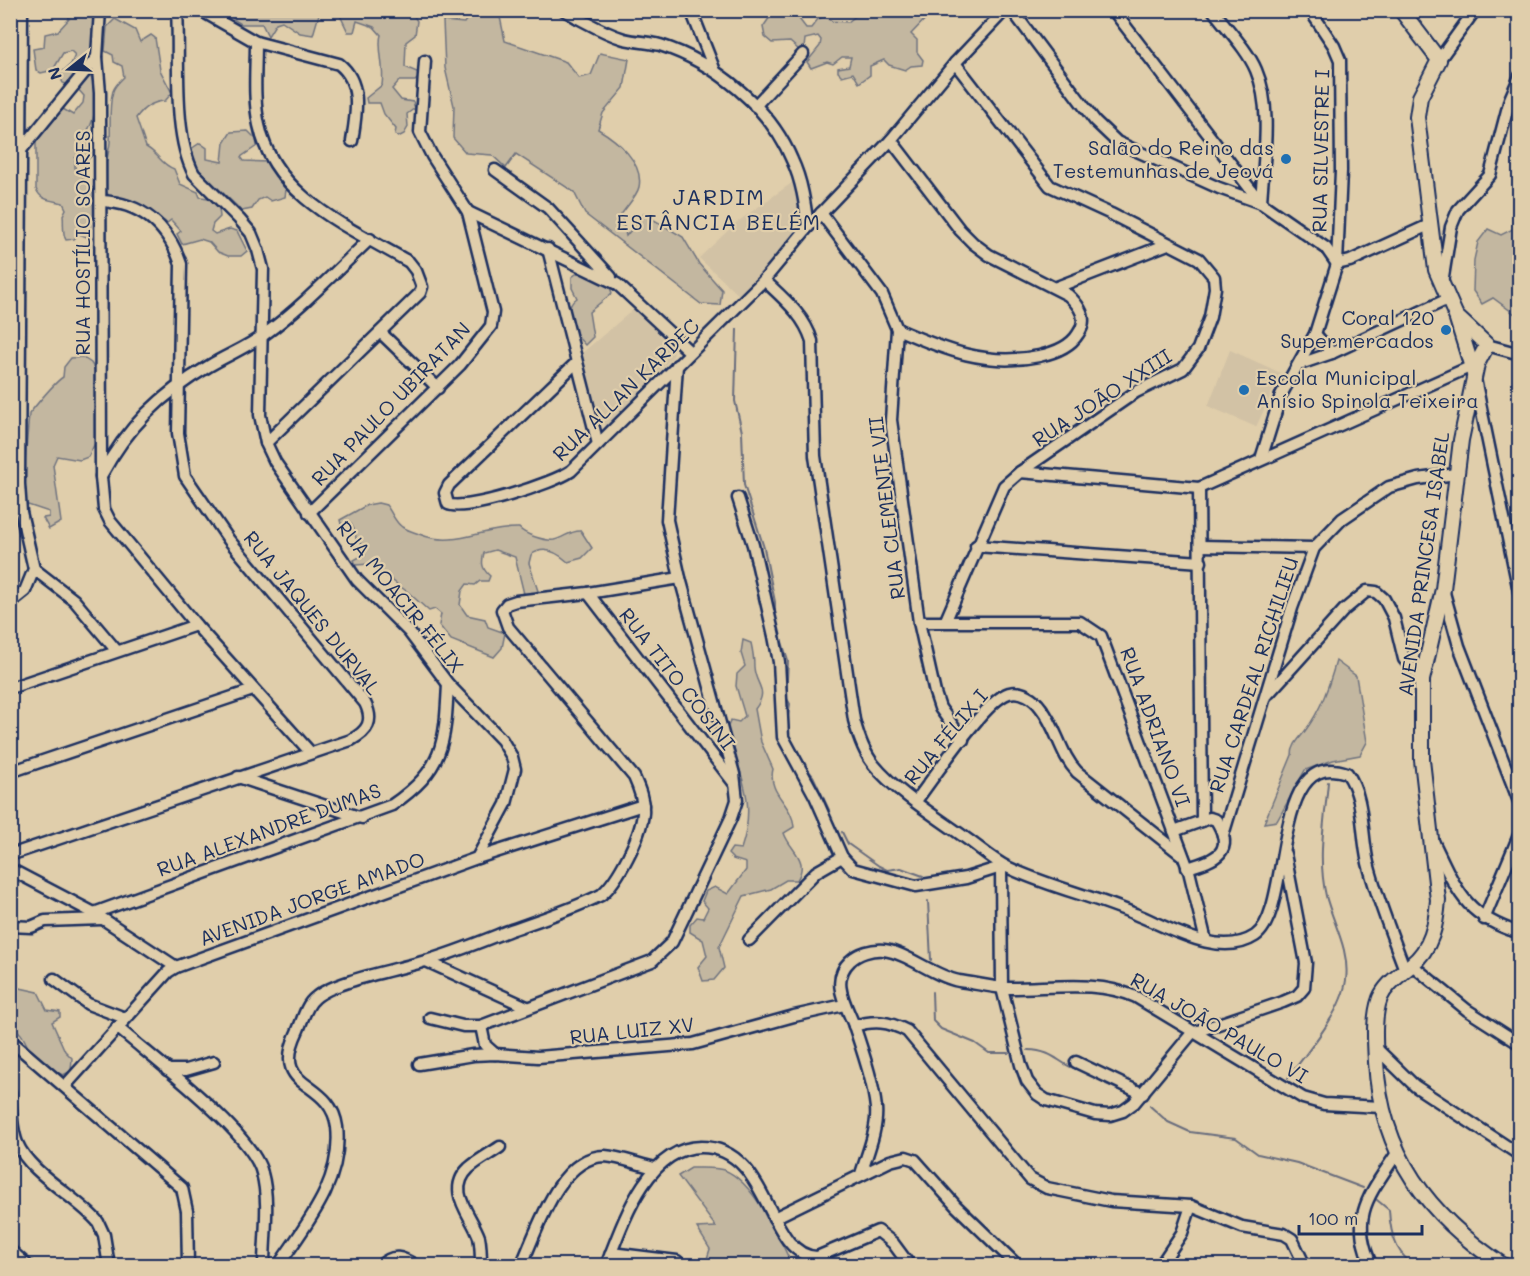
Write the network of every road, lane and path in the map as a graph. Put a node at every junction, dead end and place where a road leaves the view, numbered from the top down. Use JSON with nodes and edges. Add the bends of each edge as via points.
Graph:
{"nodes":[{"id":1,"x":22,"y":10,"type":"edge"},
{"id":2,"x":100,"y":10,"type":"edge"},
{"id":3,"x":177,"y":10,"type":"edge"},
{"id":4,"x":200,"y":10,"type":"edge"},
{"id":5,"x":564,"y":10,"type":"edge"},
{"id":6,"x":691,"y":10,"type":"edge"},
{"id":7,"x":1005,"y":10,"type":"edge"},
{"id":8,"x":1012,"y":10,"type":"edge"},
{"id":9,"x":1113,"y":10,"type":"edge"},
{"id":10,"x":1213,"y":10,"type":"edge"},
{"id":11,"x":1310,"y":10,"type":"edge"},
{"id":12,"x":1401,"y":10,"type":"edge"},
{"id":13,"x":1475,"y":10,"type":"edge"},
{"id":14,"x":577,"y":14,"type":"edge"},
{"id":15,"x":256,"y":42,"type":"junction"},
{"id":16,"x":802,"y":54,"type":"dead end"},
{"id":17,"x":97,"y":57,"type":"junction"},
{"id":18,"x":425,"y":60,"type":"dead end"},
{"id":19,"x":1439,"y":60,"type":"junction"},
{"id":20,"x":955,"y":63,"type":"junction"},
{"id":21,"x":715,"y":72,"type":"junction"},
{"id":22,"x":1520,"y":76,"type":"edge"},
{"id":23,"x":755,"y":106,"type":"junction"},
{"id":24,"x":891,"y":140,"type":"junction"},
{"id":25,"x":352,"y":141,"type":"dead end"},
{"id":26,"x":21,"y":150,"type":"junction"},
{"id":27,"x":495,"y":170,"type":"dead end"},
{"id":28,"x":101,"y":201,"type":"junction"},
{"id":29,"x":1261,"y":203,"type":"junction"},
{"id":30,"x":468,"y":212,"type":"junction"},
{"id":31,"x":821,"y":213,"type":"junction"},
{"id":32,"x":1429,"y":225,"type":"junction"},
{"id":33,"x":808,"y":227,"type":"junction"},
{"id":34,"x":370,"y":239,"type":"junction"},
{"id":35,"x":1168,"y":243,"type":"junction"},
{"id":36,"x":549,"y":249,"type":"junction"},
{"id":37,"x":1337,"y":264,"type":"junction"},
{"id":38,"x":764,"y":280,"type":"junction"},
{"id":39,"x":617,"y":284,"type":"junction"},
{"id":40,"x":1057,"y":288,"type":"junction"},
{"id":41,"x":1445,"y":292,"type":"junction"},
{"id":42,"x":1460,"y":320,"type":"junction"},
{"id":43,"x":897,"y":329,"type":"junction"},
{"id":44,"x":381,"y":333,"type":"junction"},
{"id":45,"x":1314,"y":334,"type":"junction"},
{"id":46,"x":262,"y":336,"type":"junction"},
{"id":47,"x":1487,"y":345,"type":"junction"},
{"id":48,"x":690,"y":352,"type":"junction"},
{"id":49,"x":1332,"y":353,"type":"junction"},
{"id":50,"x":1520,"y":354,"type":"edge"},
{"id":51,"x":576,"y":363,"type":"junction"},
{"id":52,"x":1300,"y":364,"type":"junction"},
{"id":53,"x":677,"y":365,"type":"junction"},
{"id":54,"x":1474,"y":369,"type":"junction"},
{"id":55,"x":179,"y":384,"type":"junction"},
{"id":56,"x":438,"y":387,"type":"junction"},
{"id":57,"x":266,"y":443,"type":"junction"},
{"id":58,"x":598,"y":444,"type":"junction"},
{"id":59,"x":1261,"y":459,"type":"junction"},
{"id":60,"x":1020,"y":472,"type":"junction"},
{"id":61,"x":1456,"y":474,"type":"junction"},
{"id":62,"x":101,"y":477,"type":"junction"},
{"id":63,"x":1199,"y":488,"type":"junction"},
{"id":64,"x":738,"y":498,"type":"dead end"},
{"id":65,"x":309,"y":513,"type":"junction"},
{"id":66,"x":976,"y":546,"type":"junction"},
{"id":67,"x":1200,"y":546,"type":"junction"},
{"id":68,"x":1314,"y":548,"type":"junction"},
{"id":69,"x":1201,"y":562,"type":"junction"},
{"id":70,"x":34,"y":569,"type":"junction"},
{"id":71,"x":680,"y":578,"type":"junction"},
{"id":72,"x":1443,"y":589,"type":"junction"},
{"id":73,"x":588,"y":593,"type":"junction"},
{"id":74,"x":1520,"y":596,"type":"edge"},
{"id":75,"x":10,"y":603,"type":"edge"},
{"id":76,"x":946,"y":620,"type":"junction"},
{"id":77,"x":919,"y":622,"type":"junction"},
{"id":78,"x":196,"y":625,"type":"junction"},
{"id":79,"x":116,"y":650,"type":"junction"},
{"id":80,"x":1422,"y":680,"type":"junction"},
{"id":81,"x":448,"y":684,"type":"junction"},
{"id":82,"x":10,"y":688,"type":"edge"},
{"id":83,"x":253,"y":690,"type":"junction"},
{"id":84,"x":1267,"y":696,"type":"junction"},
{"id":85,"x":963,"y":740,"type":"junction"},
{"id":86,"x":310,"y":753,"type":"junction"},
{"id":87,"x":10,"y":772,"type":"edge"},
{"id":88,"x":238,"y":777,"type":"junction"},
{"id":89,"x":737,"y":787,"type":"junction"},
{"id":90,"x":916,"y":801,"type":"junction"},
{"id":91,"x":1520,"y":804,"type":"edge"},
{"id":92,"x":643,"y":805,"type":"junction"},
{"id":93,"x":362,"y":818,"type":"junction"},
{"id":94,"x":1202,"y":821,"type":"junction"},
{"id":95,"x":1174,"y":831,"type":"junction"},
{"id":96,"x":1520,"y":833,"type":"edge"},
{"id":97,"x":1223,"y":835,"type":"junction"},
{"id":98,"x":1432,"y":838,"type":"junction"},
{"id":99,"x":1284,"y":848,"type":"junction"},
{"id":100,"x":10,"y":855,"type":"edge"},
{"id":101,"x":1182,"y":856,"type":"junction"},
{"id":102,"x":842,"y":857,"type":"junction"},
{"id":103,"x":477,"y":858,"type":"junction"},
{"id":104,"x":1003,"y":868,"type":"junction"},
{"id":105,"x":1187,"y":868,"type":"junction"},
{"id":106,"x":10,"y":869,"type":"edge"},
{"id":107,"x":98,"y":916,"type":"junction"},
{"id":108,"x":1484,"y":919,"type":"junction"},
{"id":109,"x":10,"y":926,"type":"edge"},
{"id":110,"x":1520,"y":933,"type":"edge"},
{"id":111,"x":749,"y":940,"type":"dead end"},
{"id":112,"x":1206,"y":940,"type":"junction"},
{"id":113,"x":426,"y":961,"type":"junction"},
{"id":114,"x":176,"y":967,"type":"junction"},
{"id":115,"x":1408,"y":967,"type":"junction"},
{"id":116,"x":54,"y":979,"type":"dead end"},
{"id":117,"x":1002,"y":988,"type":"junction"},
{"id":118,"x":844,"y":1005,"type":"junction"},
{"id":119,"x":527,"y":1007,"type":"junction"},
{"id":120,"x":125,"y":1018,"type":"junction"},
{"id":121,"x":430,"y":1018,"type":"dead end"},
{"id":122,"x":481,"y":1026,"type":"junction"},
{"id":123,"x":854,"y":1026,"type":"junction"},
{"id":124,"x":117,"y":1027,"type":"junction"},
{"id":125,"x":1192,"y":1033,"type":"junction"},
{"id":126,"x":10,"y":1040,"type":"edge"},
{"id":127,"x":1520,"y":1044,"type":"edge"},
{"id":128,"x":1375,"y":1047,"type":"junction"},
{"id":129,"x":495,"y":1054,"type":"junction"},
{"id":130,"x":214,"y":1062,"type":"dead end"},
{"id":131,"x":1076,"y":1062,"type":"dead end"},
{"id":132,"x":419,"y":1064,"type":"dead end"},
{"id":133,"x":167,"y":1071,"type":"junction"},
{"id":134,"x":65,"y":1086,"type":"junction"},
{"id":135,"x":10,"y":1092,"type":"edge"},
{"id":136,"x":1143,"y":1094,"type":"junction"},
{"id":137,"x":1381,"y":1107,"type":"junction"},
{"id":138,"x":500,"y":1147,"type":"dead end"},
{"id":139,"x":1397,"y":1153,"type":"junction"},
{"id":140,"x":1520,"y":1155,"type":"edge"},
{"id":141,"x":655,"y":1168,"type":"junction"},
{"id":142,"x":861,"y":1174,"type":"junction"},
{"id":143,"x":1191,"y":1206,"type":"junction"},
{"id":144,"x":774,"y":1218,"type":"junction"},
{"id":145,"x":10,"y":1250,"type":"edge"},
{"id":146,"x":609,"y":1261,"type":"edge"},
{"id":147,"x":678,"y":1261,"type":"dead end"},
{"id":148,"x":28,"y":1266,"type":"edge"},
{"id":149,"x":110,"y":1266,"type":"edge"},
{"id":150,"x":188,"y":1266,"type":"edge"},
{"id":151,"x":264,"y":1266,"type":"edge"},
{"id":152,"x":278,"y":1266,"type":"edge"},
{"id":153,"x":380,"y":1266,"type":"edge"},
{"id":154,"x":416,"y":1266,"type":"edge"},
{"id":155,"x":481,"y":1266,"type":"edge"},
{"id":156,"x":521,"y":1266,"type":"edge"},
{"id":157,"x":910,"y":1266,"type":"edge"},
{"id":158,"x":1018,"y":1266,"type":"edge"},
{"id":159,"x":1160,"y":1266,"type":"edge"},
{"id":160,"x":1305,"y":1266,"type":"edge"},
{"id":161,"x":1372,"y":1266,"type":"edge"},
{"id":162,"x":1504,"y":1266,"type":"edge"}],
"edges":[{"from":1,"to":26,"type":"street"},
{"from":2,"to":17,"type":"street","name":"RUA HOSTÍLIO SOARES"},
{"from":3,"to":46,"type":"street","name":"RUA MOACIR FÉLIX","via":[[184,151],[194,174],[239,219],[258,250],[263,269]]},
{"from":4,"to":15,"type":"street"},
{"from":5,"to":14,"type":"street"},
{"from":6,"to":21,"type":"street"},
{"from":7,"to":20,"type":"street","name":"RUA ALLAN KARDEC"},
{"from":8,"to":29,"type":"street","via":[[1095,121],[1117,142]]},
{"from":9,"to":29,"type":"street"},
{"from":10,"to":29,"type":"street","via":[[1262,84]]},
{"from":11,"to":37,"type":"street","name":"RUA SILVESTRE I","via":[[1340,60]]},
{"from":12,"to":19,"type":"street"},
{"from":13,"to":19,"type":"street","name":"AVENIDA PRINCESA ISABEL"},
{"from":14,"to":21,"type":"street","via":[[607,34],[660,45]]},
{"from":15,"to":25,"type":"street","via":[[346,69],[356,93]]},
{"from":15,"to":34,"type":"street","via":[[259,126],[278,170],[320,209]]},
{"from":16,"to":23,"type":"street"},
{"from":17,"to":26,"type":"street"},
{"from":17,"to":28,"type":"street","name":"RUA HOSTÍLIO SOARES"},
{"from":18,"to":30,"type":"street","via":[[420,132]]},
{"from":19,"to":32,"type":"street","name":"AVENIDA PRINCESA ISABEL","via":[[1420,97],[1417,117]]},
{"from":20,"to":24,"type":"street","name":"RUA ALLAN KARDEC"},
{"from":20,"to":35,"type":"street","name":"RUA JOÃO XXIII","via":[[1050,186]]},
{"from":21,"to":23,"type":"street"},
{"from":22,"to":41,"type":"street","via":[[1506,110],[1490,175],[1458,210],[1450,227]]},
{"from":23,"to":33,"type":"street","via":[[776,128],[792,159]]},
{"from":24,"to":31,"type":"street","name":"RUA ALLAN KARDEC"},
{"from":24,"to":40,"type":"street","via":[[973,243],[989,255]]},
{"from":26,"to":70,"type":"street","via":[[19,483],[21,512]]},
{"from":27,"to":39,"type":"street","via":[[548,208]]},
{"from":28,"to":55,"type":"street","name":"RUA JAQUES DURVAL","via":[[123,204],[147,214],[175,246],[181,264]]},
{"from":28,"to":62,"type":"street","name":"RUA HOSTÍLIO SOARES"},
{"from":29,"to":37,"type":"street","via":[[1326,248]]},
{"from":30,"to":36,"type":"street"},
{"from":30,"to":56,"type":"street","name":"RUA PAULO UBIRATAN","via":[[493,312],[491,327]]},
{"from":31,"to":33,"type":"street","name":"RUA ALLAN KARDEC"},
{"from":31,"to":43,"type":"street","name":"RUA CLEMENTE VII","via":[[882,294]]},
{"from":32,"to":37,"type":"street"},
{"from":32,"to":41,"type":"street","name":"AVENIDA PRINCESA ISABEL","via":[[1436,270]]},
{"from":33,"to":38,"type":"street","name":"RUA ALLAN KARDEC"},
{"from":34,"to":44,"type":"street","via":[[409,262],[421,281],[420,293]]},
{"from":34,"to":46,"type":"street"},
{"from":35,"to":40,"type":"street"},
{"from":35,"to":60,"type":"street","name":"RUA JOÃO XXIII","via":[[1199,259],[1214,277],[1210,317],[1191,361],[1184,369],[1136,392]]},
{"from":36,"to":39,"type":"street"},
{"from":36,"to":51,"type":"street"},
{"from":37,"to":45,"type":"street","name":"RUA SILVESTRE I"},
{"from":38,"to":48,"type":"street","name":"RUA ALLAN KARDEC"},
{"from":38,"to":90,"type":"street","via":[[799,314],[812,341],[815,456],[859,736],[874,765]]},
{"from":39,"to":48,"type":"street"},
{"from":40,"to":43,"type":"street","via":[[1077,304],[1083,326],[1077,338],[1050,354],[999,361],[971,357]]},
{"from":41,"to":42,"type":"street","name":"AVENIDA PRINCESA ISABEL"},
{"from":41,"to":49,"type":"street"},
{"from":42,"to":47,"type":"street","name":"AVENIDA PRINCESA ISABEL"},
{"from":42,"to":54,"type":"street","name":"AVENIDA PRINCESA ISABEL"},
{"from":43,"to":77,"type":"street","name":"RUA CLEMENTE VII","via":[[891,420]]},
{"from":44,"to":56,"type":"street"},
{"from":44,"to":57,"type":"street"},
{"from":45,"to":49,"type":"street"},
{"from":45,"to":52,"type":"street","name":"RUA SILVESTRE I"},
{"from":46,"to":55,"type":"street"},
{"from":46,"to":57,"type":"street","name":"RUA MOACIR FÉLIX","via":[[260,407]]},
{"from":47,"to":50,"type":"street"},
{"from":47,"to":54,"type":"street","name":"AVENIDA PRINCESA ISABEL"},
{"from":48,"to":53,"type":"street","name":"RUA ALLAN KARDEC"},
{"from":49,"to":52,"type":"street"},
{"from":51,"to":58,"type":"street"},
{"from":51,"to":58,"type":"street","name":"RUA ALLAN KARDEC","via":[[449,485],[445,493],[448,504],[462,505],[558,480]]},
{"from":52,"to":59,"type":"street","name":"RUA SILVESTRE I","via":[[1281,396]]},
{"from":53,"to":58,"type":"street","name":"RUA ALLAN KARDEC"},
{"from":53,"to":71,"type":"street","via":[[668,520]]},
{"from":54,"to":59,"type":"street"},
{"from":54,"to":61,"type":"street","name":"AVENIDA PRINCESA ISABEL"},
{"from":54,"to":74,"type":"street"},
{"from":55,"to":62,"type":"street","via":[[134,425]]},
{"from":55,"to":86,"type":"street","name":"RUA JAQUES DURVAL","via":[[178,433],[184,476],[229,540],[369,710],[368,727],[361,734]]},
{"from":56,"to":65,"type":"street","name":"RUA PAULO UBIRATAN"},
{"from":57,"to":65,"type":"street","name":"RUA MOACIR FÉLIX","via":[[285,480]]},
{"from":59,"to":63,"type":"street"},
{"from":60,"to":63,"type":"street"},
{"from":60,"to":66,"type":"street","name":"RUA JOÃO XXIII","via":[[1004,486]]},
{"from":61,"to":68,"type":"street","name":"RUA CARDEAL RICHILIEU","via":[[1389,488],[1342,519]]},
{"from":61,"to":72,"type":"street","name":"AVENIDA PRINCESA ISABEL"},
{"from":62,"to":78,"type":"street","name":"RUA HOSTÍLIO SOARES","via":[[104,509],[110,521]]},
{"from":63,"to":67,"type":"street"},
{"from":64,"to":102,"type":"street","via":[[776,645],[783,737]]},
{"from":65,"to":81,"type":"street","name":"RUA MOACIR FÉLIX","via":[[357,580],[409,632]]},
{"from":66,"to":69,"type":"street"},
{"from":66,"to":76,"type":"street","name":"RUA JOÃO XXIII"},
{"from":67,"to":68,"type":"street"},
{"from":67,"to":69,"type":"street"},
{"from":68,"to":84,"type":"street","name":"RUA CARDEAL RICHILIEU"},
{"from":69,"to":94,"type":"street"},
{"from":70,"to":75,"type":"street","via":[[25,591]]},
{"from":70,"to":79,"type":"street","via":[[74,600]]},
{"from":71,"to":73,"type":"street"},
{"from":71,"to":89,"type":"street"},
{"from":72,"to":80,"type":"street","name":"AVENIDA PRINCESA ISABEL"},
{"from":72,"to":91,"type":"street","via":[[1459,646]]},
{"from":73,"to":89,"type":"street","name":"RUA TITO COSINI"},
{"from":73,"to":92,"type":"street","via":[[516,601],[507,604],[503,616],[508,627],[634,777]]},
{"from":76,"to":77,"type":"street","name":"RUA ADRIANO VI"},
{"from":76,"to":95,"type":"street","name":"RUA ADRIANO VI","via":[[975,624],[1080,622],[1101,636]]},
{"from":77,"to":85,"type":"street","name":"RUA CLEMENTE VII","via":[[938,701]]},
{"from":78,"to":79,"type":"street"},
{"from":78,"to":83,"type":"street","name":"RUA HOSTÍLIO SOARES"},
{"from":79,"to":82,"type":"street"},
{"from":80,"to":84,"type":"street","via":[[1404,659],[1389,607],[1376,592],[1367,591],[1344,610]]},
{"from":80,"to":98,"type":"street","name":"AVENIDA PRINCESA ISABEL","via":[[1422,760]]},
{"from":81,"to":93,"type":"street","name":"RUA ALEXANDRE DUMAS","via":[[446,724],[433,768],[417,787],[392,805]]},
{"from":81,"to":103,"type":"street","name":"RUA MOACIR FÉLIX","via":[[502,740],[515,769],[506,804]]},
{"from":83,"to":86,"type":"street","name":"RUA HOSTÍLIO SOARES"},
{"from":83,"to":87,"type":"street"},
{"from":84,"to":97,"type":"street","name":"RUA CARDEAL RICHILIEU"},
{"from":85,"to":90,"type":"street","name":"RUA FÉLIX I"},
{"from":85,"to":101,"type":"street","name":"RUA FÉLIX I","via":[[999,699],[1010,693],[1032,698],[1050,721],[1068,762],[1077,772]]},
{"from":86,"to":88,"type":"street","name":"RUA JAQUES DURVAL"},
{"from":88,"to":93,"type":"street"},
{"from":88,"to":100,"type":"street","name":"RUA JAQUES DURVAL"},
{"from":89,"to":119,"type":"street","via":[[731,818],[672,942],[663,953],[635,969]]},
{"from":90,"to":104,"type":"street"},
{"from":92,"to":103,"type":"street","name":"AVENIDA JORGE AMADO"},
{"from":92,"to":113,"type":"street","via":[[636,838],[611,887],[601,895]]},
{"from":93,"to":107,"type":"street","name":"RUA ALEXANDRE DUMAS"},
{"from":94,"to":95,"type":"street"},
{"from":94,"to":97,"type":"street","via":[[1216,820]]},
{"from":95,"to":101,"type":"street","name":"RUA ADRIANO VI"},
{"from":96,"to":108,"type":"street"},
{"from":97,"to":105,"type":"street","name":"RUA CARDEAL RICHILIEU","via":[[1225,844],[1212,861]]},
{"from":98,"to":108,"type":"street","via":[[1453,881]]},
{"from":98,"to":115,"type":"street","name":"AVENIDA PRINCESA ISABEL","via":[[1437,918],[1427,948]]},
{"from":99,"to":112,"type":"street","via":[[1268,917],[1257,935],[1229,944]]},
{"from":99,"to":115,"type":"street","via":[[1294,807],[1310,779],[1335,769],[1347,773],[1356,792],[1377,895]]},
{"from":99,"to":125,"type":"street","via":[[1306,963],[1304,988],[1283,1002]]},
{"from":101,"to":105,"type":"street","name":"RUA ADRIANO VI"},
{"from":102,"to":104,"type":"street","via":[[853,869],[916,886]]},
{"from":102,"to":111,"type":"street","via":[[816,872]]},
{"from":103,"to":114,"type":"street","name":"AVENIDA JORGE AMADO"},
{"from":104,"to":112,"type":"street","via":[[1135,914],[1171,931]]},
{"from":104,"to":117,"type":"street"},
{"from":105,"to":112,"type":"street","name":"RUA ADRIANO VI"},
{"from":106,"to":107,"type":"street"},
{"from":107,"to":109,"type":"street","name":"RUA ALEXANDRE DUMAS","via":[[45,921],[31,927]]},
{"from":107,"to":114,"type":"street"},
{"from":108,"to":110,"type":"street"},
{"from":113,"to":119,"type":"street"},
{"from":113,"to":152,"type":"street","via":[[325,992],[308,1006],[289,1053],[289,1063],[300,1080],[329,1104],[337,1127],[337,1157],[325,1192]]},
{"from":114,"to":120,"type":"street"},
{"from":115,"to":127,"type":"street"},
{"from":115,"to":128,"type":"street","name":"AVENIDA PRINCESA ISABEL","via":[[1380,998]]},
{"from":116,"to":120,"type":"street","via":[[88,1004]]},
{"from":117,"to":118,"type":"street","name":"RUA JOÃO PAULO VI","via":[[937,975],[885,950],[870,950],[855,956],[844,967],[840,986]]},
{"from":117,"to":125,"type":"street","name":"RUA JOÃO PAULO VI","via":[[1120,990]]},
{"from":117,"to":136,"type":"street","via":[[1021,1065],[1037,1094],[1095,1114],[1110,1115],[1123,1111]]},
{"from":118,"to":123,"type":"street"},
{"from":118,"to":129,"type":"street","name":"RUA LUIZ XV","via":[[693,1044],[538,1057]]},
{"from":119,"to":122,"type":"street"},
{"from":120,"to":124,"type":"street"},
{"from":121,"to":122,"type":"street"},
{"from":122,"to":129,"type":"street","via":[[485,1045]]},
{"from":123,"to":142,"type":"street","via":[[877,1110]]},
{"from":123,"to":143,"type":"street","via":[[883,1022],[907,1031],[1038,1185],[1111,1201]]},
{"from":124,"to":133,"type":"street"},
{"from":124,"to":134,"type":"street"},
{"from":125,"to":136,"type":"street"},
{"from":125,"to":137,"type":"street","name":"RUA JOÃO PAULO VI","via":[[1303,1098],[1324,1104]]},
{"from":126,"to":134,"type":"street"},
{"from":128,"to":137,"type":"street","name":"AVENIDA PRINCESA ISABEL"},
{"from":128,"to":140,"type":"street","via":[[1415,1086]]},
{"from":129,"to":132,"type":"street","name":"RUA LUIZ XV"},
{"from":130,"to":133,"type":"street"},
{"from":131,"to":136,"type":"street"},
{"from":133,"to":151,"type":"street","via":[[230,1126],[258,1160],[264,1184]]},
{"from":134,"to":150,"type":"street","via":[[182,1188],[187,1211]]},
{"from":135,"to":149,"type":"street","via":[[18,1145],[31,1163],[98,1222]]},
{"from":137,"to":139,"type":"street","name":"AVENIDA PRINCESA ISABEL"},
{"from":138,"to":155,"type":"street","via":[[469,1168],[458,1189],[479,1239]]},
{"from":139,"to":161,"type":"street","via":[[1365,1204],[1361,1219],[1361,1236]]},
{"from":139,"to":162,"type":"street","name":"AVENIDA PRINCESA ISABEL","via":[[1428,1203]]},
{"from":141,"to":144,"type":"street","via":[[694,1147],[710,1147],[729,1154],[746,1167]]},
{"from":141,"to":146,"type":"street","via":[[635,1200]]},
{"from":141,"to":156,"type":"street","via":[[606,1156],[578,1165],[563,1178]]},
{"from":142,"to":144,"type":"street"},
{"from":142,"to":158,"type":"street","via":[[890,1161],[906,1157],[915,1160]]},
{"from":143,"to":159,"type":"street","via":[[1182,1233]]},
{"from":143,"to":160,"type":"street","via":[[1242,1227],[1284,1234],[1292,1239]]},
{"from":144,"to":157,"type":"street","via":[[792,1244],[807,1256],[832,1252],[878,1231]]},
{"from":145,"to":148,"type":"street"},
{"from":146,"to":147,"type":"street"},
{"from":153,"to":154,"type":"street","via":[[393,1257],[402,1257]]}]}
